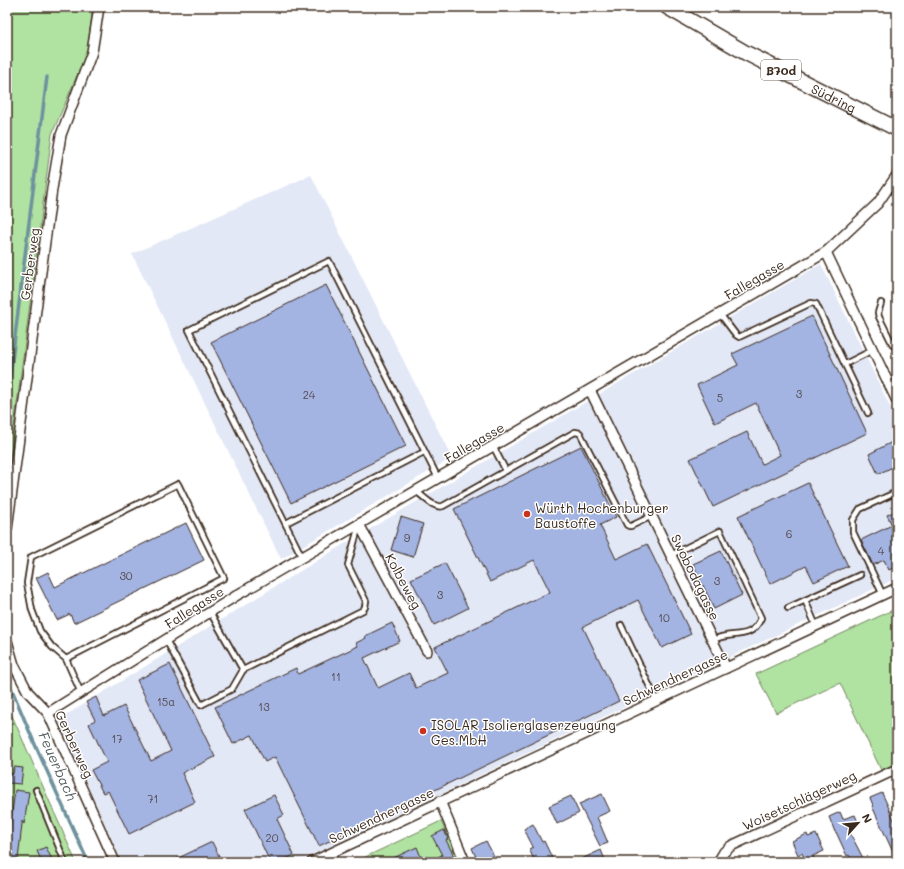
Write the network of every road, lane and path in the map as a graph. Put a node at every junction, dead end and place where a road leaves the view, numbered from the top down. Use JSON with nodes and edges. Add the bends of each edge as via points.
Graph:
{"nodes":[{"id":1,"x":99,"y":7,"type":"edge"},
{"id":2,"x":668,"y":7,"type":"edge"},
{"id":3,"x":897,"y":129,"type":"edge"},
{"id":4,"x":897,"y":175,"type":"edge"},
{"id":5,"x":826,"y":252,"type":"junction"},
{"id":6,"x":881,"y":303,"type":"dead end"},
{"id":7,"x":720,"y":314,"type":"junction"},
{"id":8,"x":897,"y":349,"type":"edge"},
{"id":9,"x":873,"y":350,"type":"junction"},
{"id":10,"x":845,"y":364,"type":"junction"},
{"id":11,"x":590,"y":390,"type":"junction"},
{"id":12,"x":897,"y":401,"type":"edge"},
{"id":13,"x":868,"y":413,"type":"dead end"},
{"id":14,"x":493,"y":446,"type":"junction"},
{"id":15,"x":424,"y":452,"type":"junction"},
{"id":16,"x":506,"y":471,"type":"junction"},
{"id":17,"x":438,"y":478,"type":"junction"},
{"id":18,"x":416,"y":491,"type":"junction"},
{"id":19,"x":897,"y":492,"type":"edge"},
{"id":20,"x":9,"y":498,"type":"edge"},
{"id":21,"x":652,"y":516,"type":"junction"},
{"id":22,"x":286,"y":523,"type":"junction"},
{"id":23,"x":359,"y":524,"type":"junction"},
{"id":24,"x":7,"y":529,"type":"edge"},
{"id":25,"x":671,"y":555,"type":"junction"},
{"id":26,"x":302,"y":557,"type":"junction"},
{"id":27,"x":860,"y":575,"type":"dead end"},
{"id":28,"x":897,"y":588,"type":"edge"},
{"id":29,"x":883,"y":595,"type":"junction"},
{"id":30,"x":805,"y":600,"type":"junction"},
{"id":31,"x":788,"y":608,"type":"dead end"},
{"id":32,"x":210,"y":612,"type":"junction"},
{"id":33,"x":620,"y":625,"type":"dead end"},
{"id":34,"x":816,"y":626,"type":"junction"},
{"id":35,"x":166,"y":640,"type":"junction"},
{"id":36,"x":713,"y":640,"type":"junction"},
{"id":37,"x":7,"y":641,"type":"edge"},
{"id":38,"x":427,"y":651,"type":"dead end"},
{"id":39,"x":66,"y":659,"type":"junction"},
{"id":40,"x":726,"y":668,"type":"junction"},
{"id":41,"x":243,"y":670,"type":"junction"},
{"id":42,"x":81,"y":693,"type":"junction"},
{"id":43,"x":656,"y":700,"type":"junction"},
{"id":44,"x":48,"y":714,"type":"junction"},
{"id":45,"x":897,"y":769,"type":"edge"},
{"id":46,"x":36,"y":790,"type":"dead end"},
{"id":47,"x":440,"y":801,"type":"junction"},
{"id":48,"x":65,"y":862,"type":"edge"},
{"id":49,"x":115,"y":862,"type":"edge"},
{"id":50,"x":312,"y":862,"type":"edge"},
{"id":51,"x":465,"y":862,"type":"edge"},
{"id":52,"x":718,"y":862,"type":"edge"}],
"edges":[{"from":1,"to":20,"type":"street","name":"Gerberweg","via":[[92,52],[61,135]]},
{"from":2,"to":3,"type":"main road","name":"Südring","number":"B70d","via":[[746,52]]},
{"from":4,"to":5,"type":"street","name":"Fallegasse","via":[[878,203]]},
{"from":5,"to":7,"type":"street","name":"Fallegasse"},
{"from":5,"to":9,"type":"street"},
{"from":6,"to":8,"type":"lane","via":[[879,317]]},
{"from":7,"to":10,"type":"lane","via":[[739,337],[814,303]]},
{"from":7,"to":11,"type":"street","name":"Fallegasse"},
{"from":9,"to":10,"type":"lane"},
{"from":9,"to":12,"type":"street"},
{"from":10,"to":13,"type":"lane"},
{"from":11,"to":14,"type":"street","name":"Fallegasse"},
{"from":11,"to":21,"type":"street","name":"Swobodagasse"},
{"from":14,"to":16,"type":"lane"},
{"from":14,"to":17,"type":"street","name":"Fallegasse"},
{"from":15,"to":17,"type":"lane"},
{"from":15,"to":22,"type":"lane"},
{"from":15,"to":22,"type":"lane","via":[[329,261],[189,330]]},
{"from":16,"to":18,"type":"lane","via":[[440,507]]},
{"from":16,"to":21,"type":"lane","via":[[578,432],[627,525],[631,526]]},
{"from":17,"to":18,"type":"street","name":"Fallegasse"},
{"from":18,"to":23,"type":"street","name":"Fallegasse"},
{"from":19,"to":29,"type":"lane","via":[[860,509],[853,520],[853,532]]},
{"from":20,"to":24,"type":"street","name":"Gerberweg"},
{"from":21,"to":25,"type":"street","name":"Swobodagasse"},
{"from":22,"to":26,"type":"lane"},
{"from":23,"to":26,"type":"street","name":"Fallegasse"},
{"from":23,"to":38,"type":"street","name":"Kolbeweg"},
{"from":23,"to":41,"type":"lane","via":[[348,566],[366,601],[363,610]]},
{"from":25,"to":36,"type":"street","name":"Swobodagasse"},
{"from":25,"to":36,"type":"lane","via":[[720,531],[761,618],[758,626],[747,634],[720,636]]},
{"from":26,"to":32,"type":"street","name":"Fallegasse"},
{"from":27,"to":30,"type":"lane"},
{"from":28,"to":29,"type":"street","name":"Schwendnergasse"},
{"from":29,"to":34,"type":"street","name":"Schwendnergasse"},
{"from":30,"to":31,"type":"lane"},
{"from":30,"to":34,"type":"lane"},
{"from":32,"to":35,"type":"street","name":"Fallegasse"},
{"from":32,"to":41,"type":"lane"},
{"from":33,"to":43,"type":"lane"},
{"from":34,"to":40,"type":"street","name":"Schwendnergasse"},
{"from":35,"to":41,"type":"lane","via":[[201,705],[232,689]]},
{"from":35,"to":42,"type":"street","name":"Fallegasse"},
{"from":36,"to":40,"type":"street","name":"Swobodagasse"},
{"from":37,"to":44,"type":"street","name":"Gerberweg","via":[[14,665],[28,692]]},
{"from":39,"to":39,"type":"lane","via":[[52,647],[40,631],[32,610],[27,583],[31,557],[178,484],[224,578]]},
{"from":39,"to":42,"type":"lane"},
{"from":40,"to":43,"type":"street","name":"Schwendnergasse"},
{"from":42,"to":44,"type":"street","name":"Fallegasse"},
{"from":43,"to":47,"type":"street","name":"Schwendnergasse"},
{"from":44,"to":49,"type":"street","name":"Gerberweg"},
{"from":45,"to":52,"type":"street","name":"Woisetschlägerweg","via":[[731,846]]},
{"from":46,"to":48,"type":"lane"},
{"from":47,"to":50,"type":"street","name":"Schwendnergasse"},
{"from":47,"to":51,"type":"street"}]}
